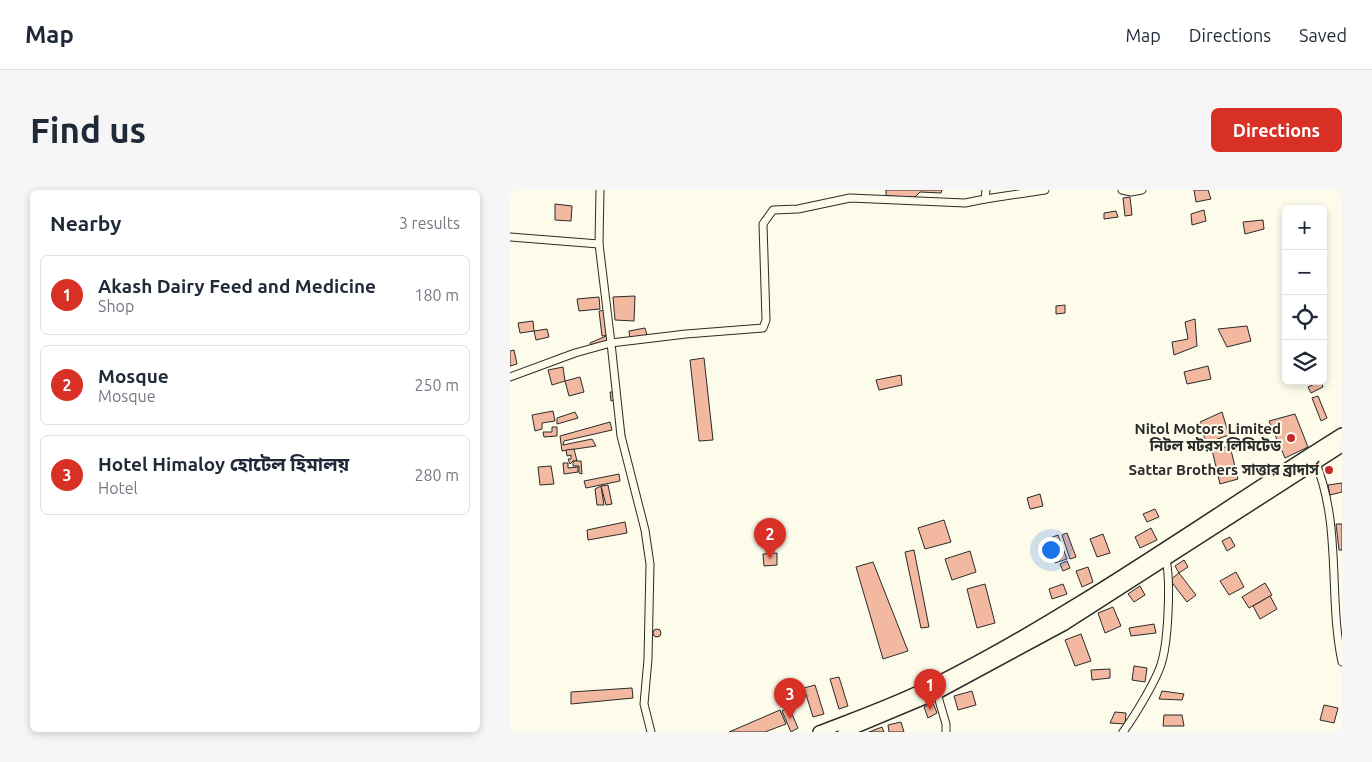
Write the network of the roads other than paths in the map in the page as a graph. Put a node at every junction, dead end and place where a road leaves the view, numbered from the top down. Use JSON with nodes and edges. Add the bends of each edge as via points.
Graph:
{"nodes":[{"id":1,"x":600,"y":190,"type":"edge"},
{"id":2,"x":986,"y":190,"type":"edge"},
{"id":3,"x":1045,"y":190,"type":"edge"},
{"id":4,"x":1122,"y":190,"type":"edge"},
{"id":5,"x":1142,"y":190,"type":"edge"},
{"id":6,"x":985,"y":199,"type":"junction"},
{"id":7,"x":510,"y":237,"type":"edge"},
{"id":8,"x":599,"y":244,"type":"junction"},
{"id":9,"x":611,"y":343,"type":"junction"},
{"id":10,"x":510,"y":377,"type":"edge"},
{"id":11,"x":1342,"y":434,"type":"edge"},
{"id":12,"x":1342,"y":446,"type":"edge"},
{"id":13,"x":1313,"y":458,"type":"junction"},
{"id":14,"x":1228,"y":514,"type":"junction"},
{"id":15,"x":1166,"y":560,"type":"junction"},
{"id":16,"x":1061,"y":621,"type":"junction"},
{"id":17,"x":1342,"y":662,"type":"edge"},
{"id":18,"x":936,"y":689,"type":"junction"},
{"id":19,"x":872,"y":716,"type":"junction"},
{"id":20,"x":651,"y":732,"type":"edge"},
{"id":21,"x":819,"y":732,"type":"edge"},
{"id":22,"x":844,"y":732,"type":"edge"},
{"id":23,"x":946,"y":732,"type":"edge"},
{"id":24,"x":1123,"y":732,"type":"edge"}],
"edges":[{"from":1,"to":8,"type":"street"},
{"from":2,"to":6,"type":"street"},
{"from":3,"to":6,"type":"street"},
{"from":4,"to":5,"type":"street"},
{"from":6,"to":9,"type":"street","via":[[965,203],[850,198],[798,209],[773,210],[763,224],[766,320],[763,328]]},
{"from":7,"to":8,"type":"street"},
{"from":8,"to":9,"type":"street"},
{"from":9,"to":10,"type":"street"},
{"from":9,"to":20,"type":"street","via":[[621,436],[645,530],[650,564],[644,704]]},
{"from":11,"to":13,"type":"highway"},
{"from":12,"to":13,"type":"highway"},
{"from":13,"to":14,"type":"highway"},
{"from":13,"to":17,"type":"street","via":[[1326,497],[1334,545],[1338,641]]},
{"from":14,"to":15,"type":"highway"},
{"from":14,"to":16,"type":"highway"},
{"from":15,"to":16,"type":"highway"},
{"from":15,"to":24,"type":"street","via":[[1169,589],[1162,662]]},
{"from":16,"to":18,"type":"highway"},
{"from":18,"to":19,"type":"highway"},
{"from":18,"to":23,"type":"street"},
{"from":19,"to":21,"type":"highway"},
{"from":19,"to":22,"type":"highway"}]}
